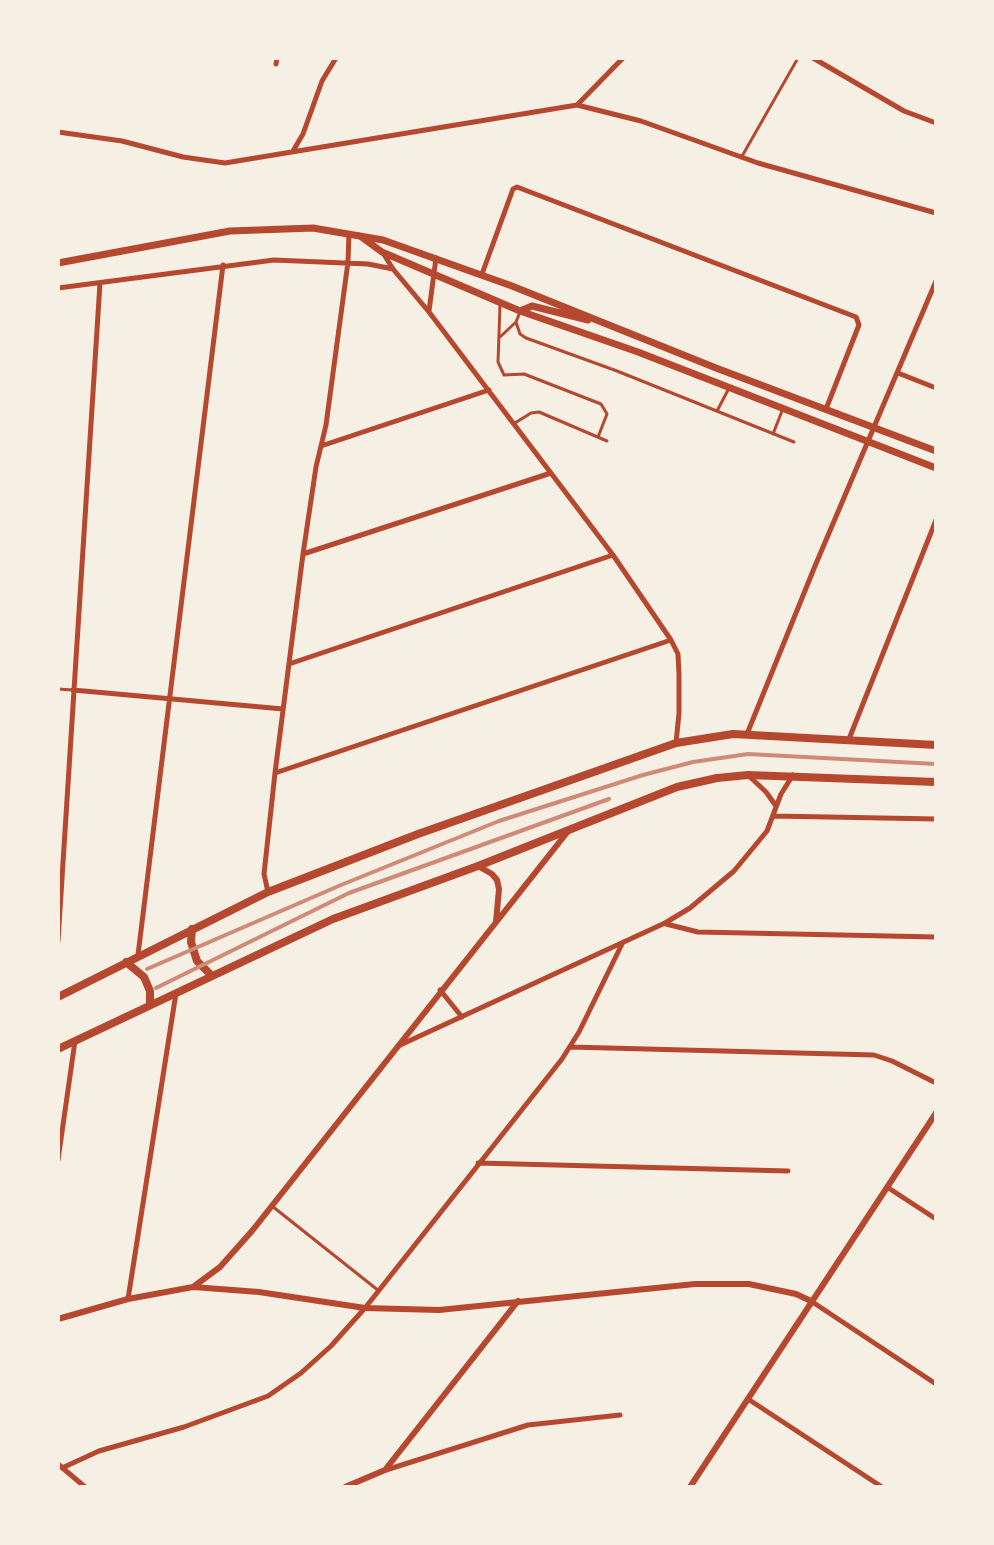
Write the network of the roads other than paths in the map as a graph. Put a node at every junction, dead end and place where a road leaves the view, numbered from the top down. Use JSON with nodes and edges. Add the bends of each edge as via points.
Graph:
{"nodes":[{"id":1,"x":336,"y":58,"type":"edge"},
{"id":2,"x":623,"y":58,"type":"edge"},
{"id":3,"x":798,"y":58,"type":"edge"},
{"id":4,"x":813,"y":58,"type":"edge"},
{"id":5,"x":577,"y":105,"type":"junction"},
{"id":6,"x":936,"y":123,"type":"edge"},
{"id":7,"x":58,"y":132,"type":"edge"},
{"id":8,"x":292,"y":152,"type":"junction"},
{"id":9,"x":741,"y":158,"type":"junction"},
{"id":10,"x":936,"y":213,"type":"edge"},
{"id":11,"x":349,"y":233,"type":"junction"},
{"id":12,"x":358,"y":235,"type":"junction"},
{"id":13,"x":382,"y":252,"type":"junction"},
{"id":14,"x":436,"y":258,"type":"junction"},
{"id":15,"x":348,"y":262,"type":"junction"},
{"id":16,"x":58,"y":263,"type":"edge"},
{"id":17,"x":223,"y":265,"type":"junction"},
{"id":18,"x":393,"y":269,"type":"junction"},
{"id":19,"x":435,"y":274,"type":"junction"},
{"id":20,"x":482,"y":274,"type":"junction"},
{"id":21,"x":936,"y":281,"type":"edge"},
{"id":22,"x":100,"y":283,"type":"junction"},
{"id":23,"x":58,"y":288,"type":"edge"},
{"id":24,"x":500,"y":303,"type":"junction"},
{"id":25,"x":520,"y":311,"type":"junction"},
{"id":26,"x":429,"y":312,"type":"junction"},
{"id":27,"x":516,"y":322,"type":"junction"},
{"id":28,"x":606,"y":324,"type":"junction"},
{"id":29,"x":500,"y":337,"type":"junction"},
{"id":30,"x":898,"y":373,"type":"junction"},
{"id":31,"x":729,"y":388,"type":"junction"},
{"id":32,"x":936,"y":388,"type":"edge"},
{"id":33,"x":489,"y":390,"type":"junction"},
{"id":34,"x":783,"y":409,"type":"junction"},
{"id":35,"x":826,"y":409,"type":"junction"},
{"id":36,"x":717,"y":411,"type":"junction"},
{"id":37,"x":514,"y":424,"type":"junction"},
{"id":38,"x":875,"y":427,"type":"junction"},
{"id":39,"x":773,"y":434,"type":"junction"},
{"id":40,"x":598,"y":437,"type":"junction"},
{"id":41,"x":607,"y":441,"type":"dead end"},
{"id":42,"x":868,"y":441,"type":"junction"},
{"id":43,"x":794,"y":442,"type":"dead end"},
{"id":44,"x":321,"y":446,"type":"junction"},
{"id":45,"x":936,"y":451,"type":"edge"},
{"id":46,"x":936,"y":468,"type":"edge"},
{"id":47,"x":551,"y":473,"type":"junction"},
{"id":48,"x":936,"y":520,"type":"edge"},
{"id":49,"x":303,"y":554,"type":"junction"},
{"id":50,"x":613,"y":555,"type":"junction"},
{"id":51,"x":671,"y":640,"type":"junction"},
{"id":52,"x":289,"y":664,"type":"junction"},
{"id":53,"x":58,"y":689,"type":"edge"},
{"id":54,"x":73,"y":690,"type":"junction"},
{"id":55,"x":169,"y":697,"type":"junction"},
{"id":56,"x":283,"y":709,"type":"junction"},
{"id":57,"x":747,"y":735,"type":"junction"},
{"id":58,"x":849,"y":739,"type":"junction"},
{"id":59,"x":676,"y":743,"type":"junction"},
{"id":60,"x":936,"y":745,"type":"edge"},
{"id":61,"x":275,"y":773,"type":"junction"},
{"id":62,"x":748,"y":775,"type":"junction"},
{"id":63,"x":793,"y":775,"type":"junction"},
{"id":64,"x":936,"y":782,"type":"edge"},
{"id":65,"x":776,"y":807,"type":"junction"},
{"id":66,"x":773,"y":816,"type":"junction"},
{"id":67,"x":936,"y":819,"type":"edge"},
{"id":68,"x":572,"y":826,"type":"junction"},
{"id":69,"x":478,"y":866,"type":"junction"},
{"id":70,"x":268,"y":892,"type":"junction"},
{"id":71,"x":496,"y":922,"type":"junction"},
{"id":72,"x":665,"y":923,"type":"junction"},
{"id":73,"x":192,"y":929,"type":"junction"},
{"id":74,"x":936,"y":937,"type":"edge"},
{"id":75,"x":58,"y":941,"type":"edge"},
{"id":76,"x":623,"y":942,"type":"junction"},
{"id":77,"x":138,"y":955,"type":"junction"},
{"id":78,"x":126,"y":962,"type":"junction"},
{"id":79,"x":211,"y":975,"type":"junction"},
{"id":80,"x":440,"y":990,"type":"junction"},
{"id":81,"x":176,"y":992,"type":"junction"},
{"id":82,"x":58,"y":997,"type":"edge"},
{"id":83,"x":150,"y":1005,"type":"junction"},
{"id":84,"x":462,"y":1017,"type":"junction"},
{"id":85,"x":75,"y":1041,"type":"junction"},
{"id":86,"x":398,"y":1046,"type":"junction"},
{"id":87,"x":569,"y":1047,"type":"junction"},
{"id":88,"x":58,"y":1049,"type":"edge"},
{"id":89,"x":936,"y":1083,"type":"edge"},
{"id":90,"x":936,"y":1113,"type":"edge"},
{"id":91,"x":58,"y":1160,"type":"edge"},
{"id":92,"x":478,"y":1163,"type":"junction"},
{"id":93,"x":788,"y":1171,"type":"dead end"},
{"id":94,"x":887,"y":1187,"type":"junction"},
{"id":95,"x":272,"y":1206,"type":"junction"},
{"id":96,"x":936,"y":1219,"type":"edge"},
{"id":97,"x":193,"y":1287,"type":"junction"},
{"id":98,"x":379,"y":1291,"type":"junction"},
{"id":99,"x":128,"y":1299,"type":"junction"},
{"id":100,"x":518,"y":1301,"type":"junction"},
{"id":101,"x":811,"y":1301,"type":"junction"},
{"id":102,"x":365,"y":1308,"type":"junction"},
{"id":103,"x":58,"y":1319,"type":"edge"},
{"id":104,"x":936,"y":1384,"type":"edge"},
{"id":105,"x":748,"y":1399,"type":"junction"},
{"id":106,"x":620,"y":1415,"type":"dead end"},
{"id":107,"x":60,"y":1466,"type":"edge"},
{"id":108,"x":385,"y":1470,"type":"junction"},
{"id":109,"x":85,"y":1487,"type":"edge"},
{"id":110,"x":345,"y":1487,"type":"edge"},
{"id":111,"x":690,"y":1487,"type":"edge"},
{"id":112,"x":882,"y":1487,"type":"edge"}],
"edges":[{"from":1,"to":8,"type":"street"},
{"from":2,"to":5,"type":"street"},
{"from":3,"to":9,"type":"lane"},
{"from":4,"to":6,"type":"street","via":[[904,111]]},
{"from":5,"to":8,"type":"street"},
{"from":5,"to":9,"type":"street","via":[[641,121]]},
{"from":7,"to":8,"type":"street","via":[[225,163]]},
{"from":9,"to":10,"type":"street"},
{"from":11,"to":12,"type":"main road"},
{"from":11,"to":15,"type":"street"},
{"from":11,"to":16,"type":"main road","via":[[313,228],[230,231]]},
{"from":12,"to":13,"type":"main road"},
{"from":12,"to":14,"type":"main road"},
{"from":13,"to":18,"type":"street"},
{"from":13,"to":19,"type":"main road"},
{"from":14,"to":19,"type":"street"},
{"from":14,"to":20,"type":"main road"},
{"from":15,"to":17,"type":"street"},
{"from":15,"to":18,"type":"street"},
{"from":15,"to":44,"type":"street"},
{"from":17,"to":22,"type":"street"},
{"from":17,"to":55,"type":"street"},
{"from":18,"to":26,"type":"street"},
{"from":19,"to":24,"type":"main road"},
{"from":19,"to":26,"type":"street"},
{"from":20,"to":28,"type":"main road"},
{"from":20,"to":35,"type":"street","via":[[517,187],[856,317],[859,325]]},
{"from":21,"to":30,"type":"street"},
{"from":22,"to":23,"type":"street"},
{"from":22,"to":54,"type":"street"},
{"from":24,"to":25,"type":"main road"},
{"from":24,"to":29,"type":"lane"},
{"from":25,"to":27,"type":"lane"},
{"from":25,"to":28,"type":"main road","via":[[532,306]]},
{"from":25,"to":31,"type":"main road"},
{"from":26,"to":33,"type":"street"},
{"from":27,"to":29,"type":"lane"},
{"from":27,"to":36,"type":"lane","via":[[526,338]]},
{"from":28,"to":35,"type":"main road"},
{"from":29,"to":40,"type":"lane","via":[[498,362],[504,375],[524,374],[606,409]]},
{"from":30,"to":32,"type":"street"},
{"from":30,"to":38,"type":"street"},
{"from":31,"to":34,"type":"main road"},
{"from":31,"to":36,"type":"lane"},
{"from":33,"to":37,"type":"street"},
{"from":33,"to":44,"type":"street"},
{"from":34,"to":39,"type":"lane"},
{"from":34,"to":42,"type":"main road"},
{"from":35,"to":38,"type":"main road"},
{"from":36,"to":39,"type":"lane"},
{"from":37,"to":40,"type":"lane","via":[[539,412]]},
{"from":37,"to":47,"type":"street"},
{"from":38,"to":42,"type":"street"},
{"from":38,"to":45,"type":"main road"},
{"from":39,"to":43,"type":"lane"},
{"from":40,"to":41,"type":"lane"},
{"from":42,"to":46,"type":"main road"},
{"from":42,"to":57,"type":"street"},
{"from":44,"to":49,"type":"street"},
{"from":47,"to":49,"type":"street"},
{"from":47,"to":50,"type":"street"},
{"from":48,"to":58,"type":"street"},
{"from":49,"to":52,"type":"street"},
{"from":50,"to":51,"type":"street"},
{"from":50,"to":52,"type":"street"},
{"from":51,"to":59,"type":"street","via":[[679,674]]},
{"from":51,"to":61,"type":"street"},
{"from":52,"to":56,"type":"street"},
{"from":53,"to":54,"type":"lane"},
{"from":54,"to":55,"type":"street"},
{"from":54,"to":75,"type":"street"},
{"from":55,"to":56,"type":"street"},
{"from":55,"to":77,"type":"street"},
{"from":56,"to":61,"type":"street"},
{"from":57,"to":58,"type":"main road"},
{"from":57,"to":59,"type":"main road"},
{"from":58,"to":60,"type":"main road"},
{"from":59,"to":70,"type":"main road"},
{"from":61,"to":70,"type":"street","via":[[264,874]]},
{"from":62,"to":63,"type":"main road"},
{"from":62,"to":65,"type":"street"},
{"from":62,"to":68,"type":"main road","via":[[677,787]]},
{"from":63,"to":64,"type":"main road"},
{"from":63,"to":65,"type":"street"},
{"from":65,"to":66,"type":"street"},
{"from":66,"to":67,"type":"street"},
{"from":66,"to":72,"type":"street","via":[[734,871]]},
{"from":68,"to":69,"type":"main road"},
{"from":68,"to":71,"type":"street"},
{"from":69,"to":71,"type":"street","via":[[497,880]]},
{"from":69,"to":79,"type":"main road","via":[[333,919]]},
{"from":70,"to":73,"type":"main road"},
{"from":71,"to":80,"type":"street"},
{"from":72,"to":74,"type":"street","via":[[698,932]]},
{"from":72,"to":76,"type":"street"},
{"from":73,"to":77,"type":"main road"},
{"from":73,"to":79,"type":"main road","via":[[197,961]]},
{"from":76,"to":84,"type":"street"},
{"from":76,"to":87,"type":"street"},
{"from":77,"to":78,"type":"main road"},
{"from":78,"to":82,"type":"main road"},
{"from":78,"to":83,"type":"main road","via":[[144,977]]},
{"from":79,"to":81,"type":"main road"},
{"from":80,"to":84,"type":"street"},
{"from":80,"to":86,"type":"street"},
{"from":81,"to":83,"type":"main road"},
{"from":81,"to":99,"type":"street"},
{"from":83,"to":85,"type":"main road"},
{"from":84,"to":86,"type":"street"},
{"from":85,"to":88,"type":"main road"},
{"from":85,"to":91,"type":"street"},
{"from":86,"to":95,"type":"street"},
{"from":87,"to":89,"type":"street","via":[[874,1055]]},
{"from":87,"to":92,"type":"street"},
{"from":90,"to":94,"type":"street"},
{"from":92,"to":93,"type":"street"},
{"from":92,"to":98,"type":"street"},
{"from":94,"to":96,"type":"street"},
{"from":94,"to":101,"type":"street"},
{"from":95,"to":97,"type":"street","via":[[220,1267]]},
{"from":95,"to":98,"type":"lane"},
{"from":97,"to":99,"type":"street"},
{"from":97,"to":102,"type":"street"},
{"from":98,"to":102,"type":"street"},
{"from":99,"to":103,"type":"street"},
{"from":100,"to":101,"type":"street","via":[[695,1284],[749,1284]]},
{"from":100,"to":102,"type":"street","via":[[439,1310]]},
{"from":100,"to":108,"type":"street"},
{"from":101,"to":104,"type":"street"},
{"from":101,"to":105,"type":"street"},
{"from":102,"to":107,"type":"street","via":[[331,1346],[268,1396]]},
{"from":105,"to":111,"type":"street"},
{"from":105,"to":112,"type":"street"},
{"from":106,"to":108,"type":"street","via":[[528,1425]]},
{"from":107,"to":109,"type":"street"},
{"from":108,"to":110,"type":"street"}]}
